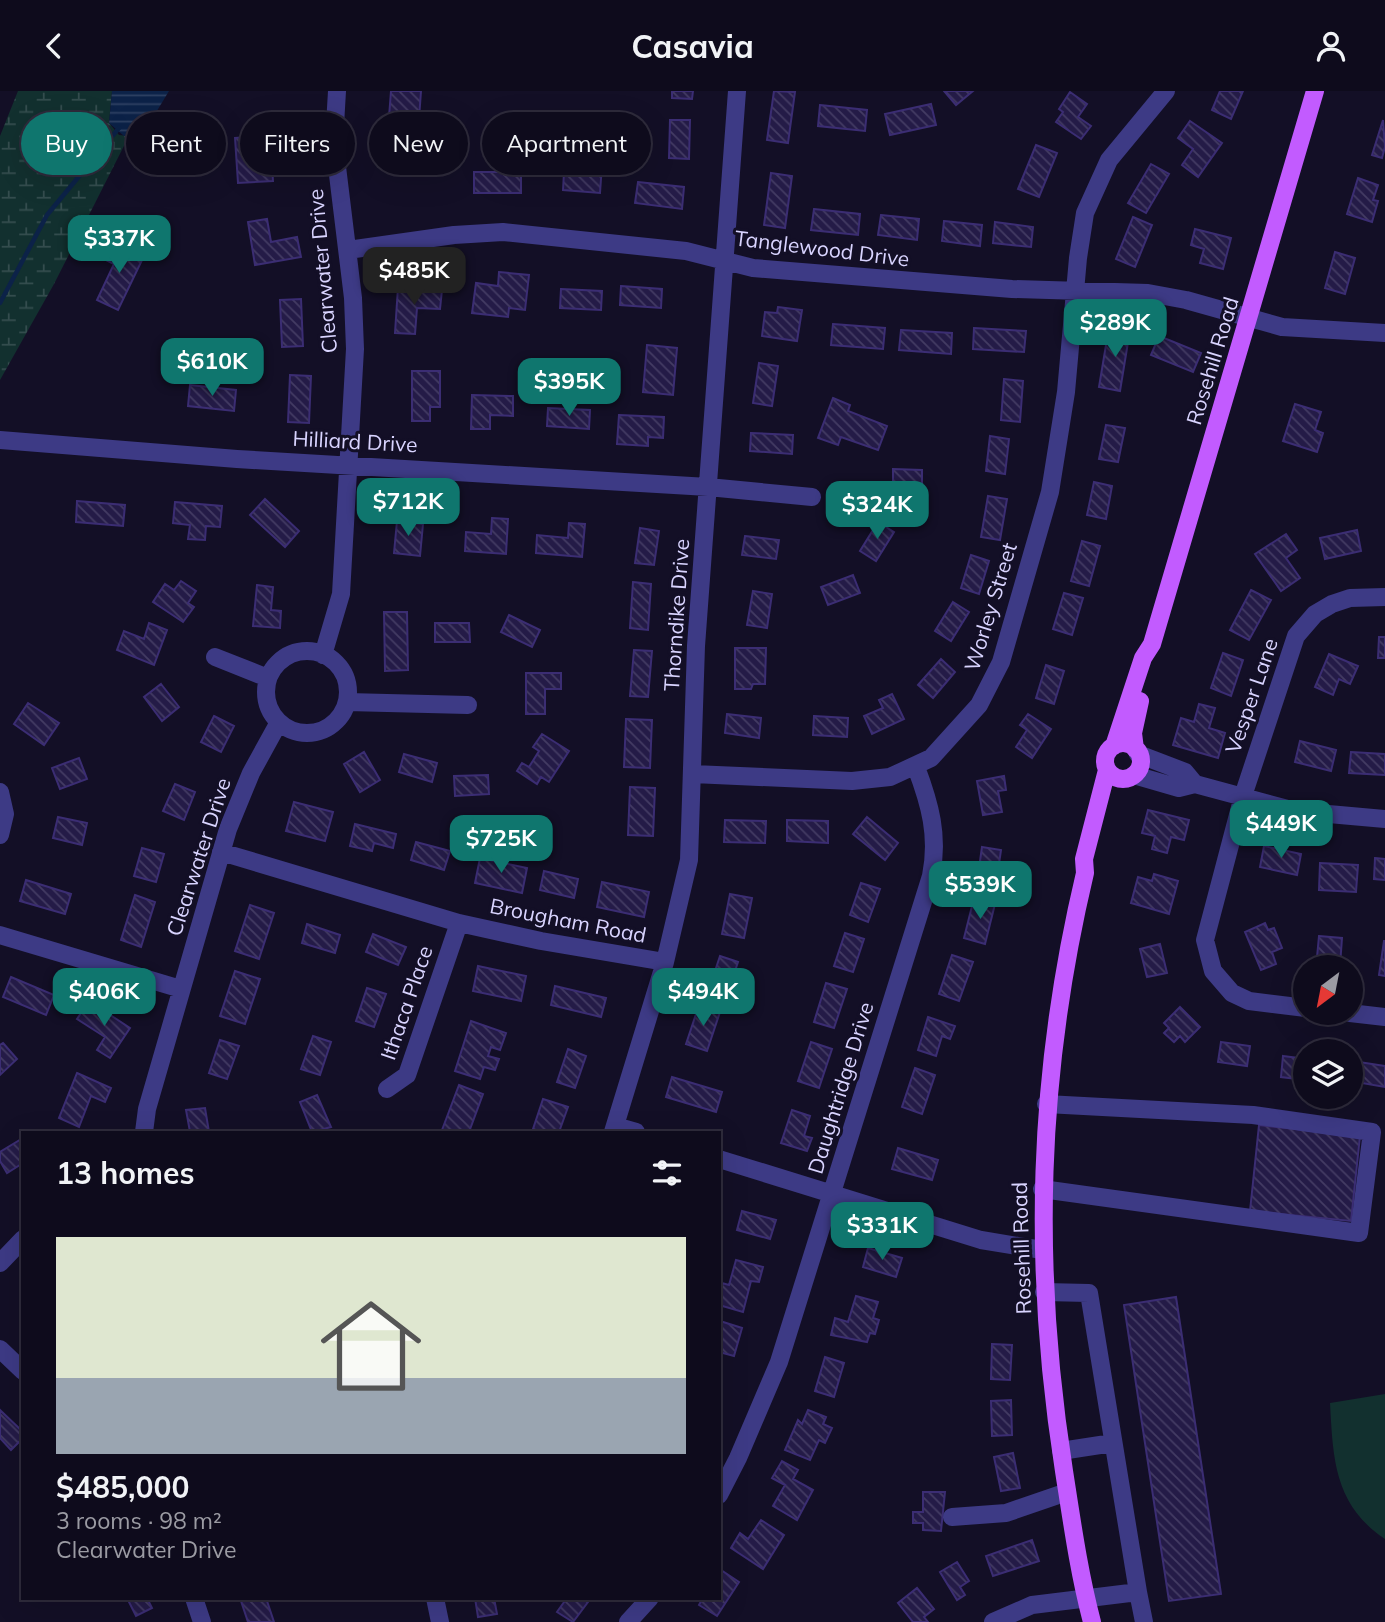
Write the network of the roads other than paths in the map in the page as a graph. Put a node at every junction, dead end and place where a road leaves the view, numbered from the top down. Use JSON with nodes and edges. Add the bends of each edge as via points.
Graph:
{"nodes":[{"id":1,"x":337,"y":91,"type":"edge"},
{"id":2,"x":737,"y":91,"type":"edge"},
{"id":3,"x":1166,"y":91,"type":"edge"},
{"id":4,"x":1315,"y":91,"type":"edge"},
{"id":5,"x":348,"y":250,"type":"junction"},
{"id":6,"x":723,"y":260,"type":"junction"},
{"id":7,"x":1075,"y":292,"type":"junction"},
{"id":8,"x":1250,"y":318,"type":"junction"},
{"id":9,"x":1385,"y":333,"type":"edge"},
{"id":10,"x":0,"y":440,"type":"edge"},
{"id":11,"x":350,"y":464,"type":"junction"},
{"id":12,"x":708,"y":487,"type":"junction"},
{"id":13,"x":811,"y":497,"type":"dead end"},
{"id":14,"x":1385,"y":597,"type":"edge"},
{"id":15,"x":1152,"y":644,"type":"junction"},
{"id":16,"x":323,"y":655,"type":"junction"},
{"id":17,"x":215,"y":657,"type":"dead end"},
{"id":18,"x":268,"y":678,"type":"junction"},
{"id":19,"x":347,"y":702,"type":"junction"},
{"id":20,"x":468,"y":705,"type":"dead end"},
{"id":21,"x":279,"y":722,"type":"junction"},
{"id":22,"x":1114,"y":746,"type":"junction"},
{"id":23,"x":1137,"y":751,"type":"junction"},
{"id":24,"x":916,"y":767,"type":"junction"},
{"id":25,"x":1107,"y":771,"type":"junction"},
{"id":26,"x":693,"y":774,"type":"junction"},
{"id":27,"x":1131,"y":777,"type":"junction"},
{"id":28,"x":1195,"y":784,"type":"junction"},
{"id":29,"x":0,"y":792,"type":"edge"},
{"id":30,"x":1243,"y":796,"type":"junction"},
{"id":31,"x":1385,"y":819,"type":"edge"},
{"id":32,"x":0,"y":835,"type":"edge"},
{"id":33,"x":221,"y":852,"type":"junction"},
{"id":34,"x":1085,"y":873,"type":"junction"},
{"id":35,"x":459,"y":923,"type":"junction"},
{"id":36,"x":0,"y":935,"type":"edge"},
{"id":37,"x":665,"y":962,"type":"junction"},
{"id":38,"x":181,"y":989,"type":"junction"},
{"id":39,"x":1293,"y":1006,"type":"edge"},
{"id":40,"x":1363,"y":1014,"type":"edge"},
{"id":41,"x":1385,"y":1017,"type":"edge"},
{"id":42,"x":387,"y":1089,"type":"dead end"},
{"id":43,"x":1046,"y":1104,"type":"junction"},
{"id":44,"x":614,"y":1129,"type":"edge"},
{"id":45,"x":144,"y":1131,"type":"edge"},
{"id":46,"x":721,"y":1160,"type":"edge"},
{"id":47,"x":1042,"y":1189,"type":"junction"},
{"id":48,"x":832,"y":1194,"type":"junction"},
{"id":49,"x":21,"y":1241,"type":"edge"},
{"id":50,"x":1042,"y":1250,"type":"junction"},
{"id":51,"x":0,"y":1263,"type":"edge"},
{"id":52,"x":1044,"y":1292,"type":"junction"},
{"id":53,"x":0,"y":1349,"type":"edge"},
{"id":54,"x":21,"y":1369,"type":"edge"},
{"id":55,"x":1114,"y":1443,"type":"junction"},
{"id":56,"x":1061,"y":1451,"type":"junction"},
{"id":57,"x":721,"y":1491,"type":"edge"},
{"id":58,"x":1067,"y":1492,"type":"junction"},
{"id":59,"x":952,"y":1517,"type":"dead end"},
{"id":60,"x":1138,"y":1593,"type":"junction"},
{"id":61,"x":1086,"y":1599,"type":"junction"},
{"id":62,"x":195,"y":1600,"type":"edge"},
{"id":63,"x":435,"y":1600,"type":"edge"},
{"id":64,"x":648,"y":1600,"type":"edge"},
{"id":65,"x":202,"y":1622,"type":"edge"},
{"id":66,"x":440,"y":1622,"type":"edge"},
{"id":67,"x":628,"y":1622,"type":"edge"},
{"id":68,"x":993,"y":1622,"type":"edge"},
{"id":69,"x":1092,"y":1622,"type":"edge"},
{"id":70,"x":1144,"y":1622,"type":"edge"}],
"edges":[{"from":1,"to":5,"type":"street","name":"Clearwater Drive","via":[[334,142]]},
{"from":2,"to":6,"type":"street","name":"Thorndike Drive"},
{"from":3,"to":7,"type":"street","via":[[1121,144],[1096,185],[1085,213]]},
{"from":4,"to":8,"type":"main road","name":"Rosehill Road"},
{"from":5,"to":6,"type":"street","name":"Tanglewood Drive","via":[[503,232],[686,251]]},
{"from":5,"to":11,"type":"street","name":"Clearwater Drive","via":[[355,349]]},
{"from":6,"to":7,"type":"street","name":"Tanglewood Drive","via":[[753,268]]},
{"from":6,"to":12,"type":"street","name":"Thorndike Drive"},
{"from":7,"to":8,"type":"street","name":"Tanglewood Drive","via":[[1148,293]]},
{"from":7,"to":24,"type":"street","name":"Worley Street","via":[[1066,392],[1049,492],[1001,662],[979,705],[946,745]]},
{"from":8,"to":9,"type":"street","name":"Tanglewood Drive","via":[[1282,327]]},
{"from":8,"to":15,"type":"main road","name":"Rosehill Road"},
{"from":10,"to":11,"type":"street","name":"Hilliard Drive"},
{"from":11,"to":12,"type":"street","name":"Hilliard Drive"},
{"from":11,"to":16,"type":"street","name":"Clearwater Drive","via":[[341,594]]},
{"from":12,"to":13,"type":"street","name":"Hilliard Drive"},
{"from":12,"to":26,"type":"street","name":"Thorndike Drive"},
{"from":14,"to":30,"type":"street","name":"Vesper Lane","via":[[1350,598],[1332,604],[1315,614],[1296,636]]},
{"from":15,"to":22,"type":"main road","name":"Rosehill Road","via":[[1143,658]]},
{"from":15,"to":23,"type":"main road","name":"Rosehill Road","via":[[1153,660],[1133,733]]},
{"from":16,"to":18,"type":"street","via":[[305,651],[286,657]]},
{"from":16,"to":19,"type":"street","via":[[344,674]]},
{"from":17,"to":18,"type":"street"},
{"from":18,"to":21,"type":"street","via":[[267,702]]},
{"from":19,"to":20,"type":"street"},
{"from":19,"to":21,"type":"street","via":[[341,715],[319,731],[291,730]]},
{"from":21,"to":33,"type":"street","name":"Clearwater Drive","via":[[251,773]]},
{"from":22,"to":23,"type":"main road","via":[[1125,744]]},
{"from":22,"to":25,"type":"main road","via":[[1106,754]]},
{"from":23,"to":27,"type":"main road","via":[[1140,765]]},
{"from":23,"to":28,"type":"street","via":[[1185,772]]},
{"from":24,"to":26,"type":"street","name":"Worley Street","via":[[871,780]]},
{"from":24,"to":48,"type":"street","name":"Daughtridge Drive","via":[[933,818],[935,857]]},
{"from":25,"to":27,"type":"main road","via":[[1117,778]]},
{"from":25,"to":34,"type":"main road","name":"Rosehill Road","via":[[1084,859]]},
{"from":26,"to":37,"type":"street","name":"Thorndike Drive","via":[[689,860]]},
{"from":27,"to":28,"type":"street","via":[[1179,789]]},
{"from":27,"to":34,"type":"main road","name":"Rosehill Road","via":[[1116,790],[1093,865]]},
{"from":28,"to":30,"type":"street"},
{"from":29,"to":32,"type":"street","via":[[5,814]]},
{"from":30,"to":31,"type":"street","via":[[1296,811]]},
{"from":30,"to":39,"type":"street","name":"Vesper Lane","via":[[1205,940],[1209,962],[1224,986],[1240,998]]},
{"from":33,"to":35,"type":"street","name":"Brougham Road"},
{"from":33,"to":38,"type":"street","name":"Clearwater Drive"},
{"from":34,"to":43,"type":"main road","name":"Rosehill Road","via":[[1061,989]]},
{"from":35,"to":37,"type":"street","name":"Brougham Road"},
{"from":35,"to":42,"type":"street","name":"Ithaca Place","via":[[407,1075]]},
{"from":36,"to":38,"type":"street"},
{"from":37,"to":44,"type":"street","name":"Thorndike Drive"},
{"from":38,"to":45,"type":"street","name":"Clearwater Drive"},
{"from":40,"to":41,"type":"street"},
{"from":43,"to":47,"type":"main road","name":"Rosehill Road"},
{"from":43,"to":47,"type":"street","via":[[1254,1115],[1372,1132],[1359,1233]]},
{"from":46,"to":48,"type":"street"},
{"from":47,"to":50,"type":"main road","name":"Rosehill Road"},
{"from":48,"to":50,"type":"street","via":[[981,1240]]},
{"from":48,"to":57,"type":"street","name":"Daughtridge Drive","via":[[779,1362]]},
{"from":49,"to":51,"type":"street"},
{"from":50,"to":52,"type":"main road","name":"Rosehill Road"},
{"from":52,"to":55,"type":"street","via":[[1089,1293]]},
{"from":52,"to":56,"type":"main road","name":"Rosehill Road"},
{"from":53,"to":54,"type":"street"},
{"from":55,"to":56,"type":"street"},
{"from":55,"to":60,"type":"street"},
{"from":56,"to":58,"type":"main road","name":"Rosehill Road"},
{"from":58,"to":59,"type":"street","via":[[1006,1513]]},
{"from":58,"to":61,"type":"main road","name":"Rosehill Road"},
{"from":60,"to":61,"type":"street"},
{"from":60,"to":70,"type":"street"},
{"from":61,"to":68,"type":"street","via":[[1032,1605]]},
{"from":61,"to":69,"type":"main road","name":"Rosehill Road"},
{"from":62,"to":65,"type":"street"},
{"from":63,"to":66,"type":"street"},
{"from":64,"to":67,"type":"street"}]}
